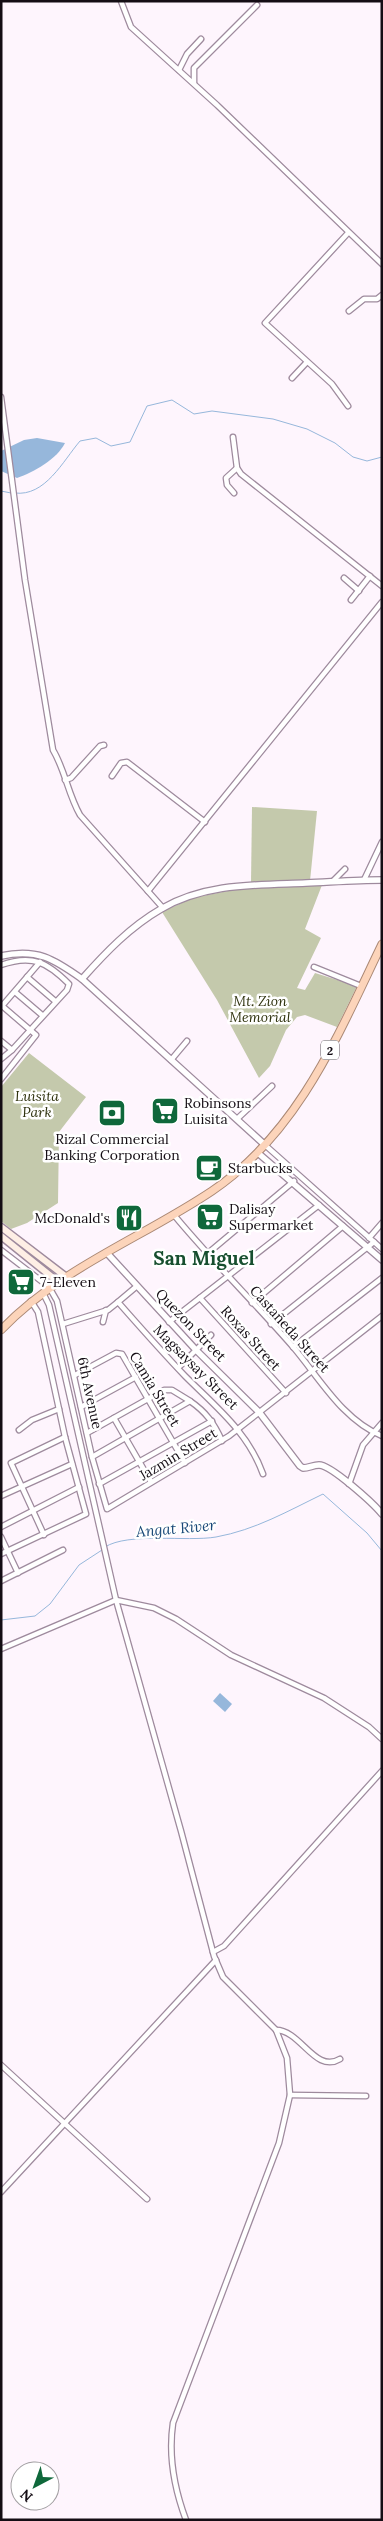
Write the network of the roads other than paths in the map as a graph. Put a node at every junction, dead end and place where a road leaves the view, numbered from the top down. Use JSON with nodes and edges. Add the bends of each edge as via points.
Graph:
{"nodes":[{"id":1,"x":121,"y":1,"type":"edge"},
{"id":2,"x":257,"y":5,"type":"dead end"},
{"id":3,"x":201,"y":39,"type":"dead end"},
{"id":4,"x":179,"y":70,"type":"junction"},
{"id":5,"x":193,"y":70,"type":"junction"},
{"id":6,"x":184,"y":75,"type":"junction"},
{"id":7,"x":194,"y":83,"type":"junction"},
{"id":8,"x":348,"y":233,"type":"junction"},
{"id":9,"x":382,"y":264,"type":"edge"},
{"id":10,"x":382,"y":295,"type":"edge"},
{"id":11,"x":349,"y":311,"type":"dead end"},
{"id":12,"x":307,"y":362,"type":"junction"},
{"id":13,"x":292,"y":378,"type":"dead end"},
{"id":14,"x":1,"y":397,"type":"edge"},
{"id":15,"x":348,"y":406,"type":"dead end"},
{"id":16,"x":233,"y":437,"type":"dead end"},
{"id":17,"x":237,"y":468,"type":"junction"},
{"id":18,"x":234,"y":493,"type":"dead end"},
{"id":19,"x":370,"y":576,"type":"junction"},
{"id":20,"x":344,"y":578,"type":"dead end"},
{"id":21,"x":382,"y":586,"type":"edge"},
{"id":22,"x":359,"y":591,"type":"junction"},
{"id":23,"x":351,"y":600,"type":"dead end"},
{"id":24,"x":382,"y":602,"type":"edge"},
{"id":25,"x":104,"y":745,"type":"dead end"},
{"id":26,"x":112,"y":776,"type":"dead end"},
{"id":27,"x":66,"y":780,"type":"junction"},
{"id":28,"x":205,"y":822,"type":"junction"},
{"id":29,"x":382,"y":842,"type":"edge"},
{"id":30,"x":345,"y":870,"type":"dead end"},
{"id":31,"x":364,"y":880,"type":"junction"},
{"id":32,"x":382,"y":880,"type":"edge"},
{"id":33,"x":332,"y":882,"type":"junction"},
{"id":34,"x":148,"y":891,"type":"junction"},
{"id":35,"x":163,"y":908,"type":"junction"},
{"id":36,"x":382,"y":944,"type":"edge"},
{"id":37,"x":2,"y":955,"type":"edge"},
{"id":38,"x":40,"y":962,"type":"junction"},
{"id":39,"x":1,"y":965,"type":"edge"},
{"id":40,"x":314,"y":967,"type":"dead end"},
{"id":41,"x":27,"y":977,"type":"junction"},
{"id":42,"x":82,"y":979,"type":"junction"},
{"id":43,"x":361,"y":986,"type":"junction"},
{"id":44,"x":15,"y":992,"type":"junction"},
{"id":45,"x":55,"y":1001,"type":"junction"},
{"id":46,"x":2,"y":1005,"type":"edge"},
{"id":47,"x":42,"y":1015,"type":"junction"},
{"id":48,"x":29,"y":1029,"type":"junction"},
{"id":49,"x":1,"y":1041,"type":"edge"},
{"id":50,"x":187,"y":1041,"type":"dead end"},
{"id":51,"x":12,"y":1050,"type":"junction"},
{"id":52,"x":1,"y":1059,"type":"edge"},
{"id":53,"x":172,"y":1060,"type":"junction"},
{"id":54,"x":1,"y":1079,"type":"edge"},
{"id":55,"x":272,"y":1086,"type":"dead end"},
{"id":56,"x":237,"y":1120,"type":"junction"},
{"id":57,"x":262,"y":1149,"type":"junction"},
{"id":58,"x":294,"y":1181,"type":"junction"},
{"id":59,"x":319,"y":1205,"type":"junction"},
{"id":60,"x":174,"y":1215,"type":"junction"},
{"id":61,"x":342,"y":1220,"type":"junction"},
{"id":62,"x":382,"y":1223,"type":"edge"},
{"id":63,"x":1,"y":1227,"type":"edge"},
{"id":64,"x":1,"y":1236,"type":"edge"},
{"id":65,"x":369,"y":1238,"type":"junction"},
{"id":66,"x":371,"y":1245,"type":"junction"},
{"id":67,"x":382,"y":1248,"type":"edge"},
{"id":68,"x":1,"y":1250,"type":"edge"},
{"id":69,"x":107,"y":1253,"type":"junction"},
{"id":70,"x":206,"y":1254,"type":"junction"},
{"id":71,"x":382,"y":1260,"type":"edge"},
{"id":72,"x":66,"y":1276,"type":"junction"},
{"id":73,"x":228,"y":1278,"type":"junction"},
{"id":74,"x":382,"y":1278,"type":"edge"},
{"id":75,"x":57,"y":1281,"type":"junction"},
{"id":76,"x":137,"y":1286,"type":"junction"},
{"id":77,"x":46,"y":1289,"type":"junction"},
{"id":78,"x":200,"y":1298,"type":"junction"},
{"id":79,"x":31,"y":1301,"type":"junction"},
{"id":80,"x":118,"y":1302,"type":"junction"},
{"id":81,"x":252,"y":1303,"type":"junction"},
{"id":82,"x":106,"y":1310,"type":"junction"},
{"id":83,"x":382,"y":1316,"type":"edge"},
{"id":84,"x":103,"y":1322,"type":"dead end"},
{"id":85,"x":169,"y":1322,"type":"junction"},
{"id":86,"x":63,"y":1324,"type":"junction"},
{"id":87,"x":272,"y":1324,"type":"junction"},
{"id":88,"x":1,"y":1330,"type":"edge"},
{"id":89,"x":211,"y":1335,"type":"dead end"},
{"id":90,"x":293,"y":1347,"type":"junction"},
{"id":91,"x":196,"y":1350,"type":"junction"},
{"id":92,"x":178,"y":1368,"type":"junction"},
{"id":93,"x":313,"y":1371,"type":"junction"},
{"id":94,"x":75,"y":1375,"type":"junction"},
{"id":95,"x":136,"y":1377,"type":"junction"},
{"id":96,"x":68,"y":1388,"type":"junction"},
{"id":97,"x":55,"y":1389,"type":"junction"},
{"id":98,"x":286,"y":1393,"type":"junction"},
{"id":99,"x":148,"y":1399,"type":"junction"},
{"id":100,"x":190,"y":1401,"type":"junction"},
{"id":101,"x":81,"y":1407,"type":"junction"},
{"id":102,"x":59,"y":1409,"type":"junction"},
{"id":103,"x":259,"y":1412,"type":"junction"},
{"id":104,"x":114,"y":1418,"type":"junction"},
{"id":105,"x":160,"y":1419,"type":"junction"},
{"id":106,"x":212,"y":1421,"type":"junction"},
{"id":107,"x":382,"y":1423,"type":"edge"},
{"id":108,"x":239,"y":1429,"type":"junction"},
{"id":109,"x":19,"y":1430,"type":"dead end"},
{"id":110,"x":372,"y":1432,"type":"junction"},
{"id":111,"x":87,"y":1433,"type":"junction"},
{"id":112,"x":382,"y":1436,"type":"edge"},
{"id":113,"x":65,"y":1437,"type":"junction"},
{"id":114,"x":126,"y":1439,"type":"junction"},
{"id":115,"x":173,"y":1441,"type":"junction"},
{"id":116,"x":222,"y":1441,"type":"junction"},
{"id":117,"x":92,"y":1458,"type":"junction"},
{"id":118,"x":139,"y":1461,"type":"junction"},
{"id":119,"x":186,"y":1463,"type":"junction"},
{"id":120,"x":72,"y":1464,"type":"junction"},
{"id":121,"x":264,"y":1474,"type":"dead end"},
{"id":122,"x":152,"y":1482,"type":"junction"},
{"id":123,"x":99,"y":1484,"type":"junction"},
{"id":124,"x":349,"y":1484,"type":"junction"},
{"id":125,"x":21,"y":1486,"type":"junction"},
{"id":126,"x":78,"y":1487,"type":"junction"},
{"id":127,"x":1,"y":1496,"type":"edge"},
{"id":128,"x":105,"y":1506,"type":"joint"},
{"id":129,"x":34,"y":1511,"type":"junction"},
{"id":130,"x":382,"y":1514,"type":"edge"},
{"id":131,"x":1,"y":1527,"type":"edge"},
{"id":132,"x":44,"y":1535,"type":"junction"},
{"id":133,"x":1,"y":1537,"type":"edge"},
{"id":134,"x":8,"y":1550,"type":"junction"},
{"id":135,"x":63,"y":1550,"type":"dead end"},
{"id":136,"x":1,"y":1554,"type":"edge"},
{"id":137,"x":18,"y":1573,"type":"junction"},
{"id":138,"x":1,"y":1581,"type":"edge"},
{"id":139,"x":116,"y":1600,"type":"junction"},
{"id":140,"x":1,"y":1649,"type":"edge"},
{"id":141,"x":382,"y":1739,"type":"edge"},
{"id":142,"x":382,"y":1771,"type":"edge"},
{"id":143,"x":213,"y":1952,"type":"junction"},
{"id":144,"x":216,"y":1960,"type":"junction"},
{"id":145,"x":276,"y":2030,"type":"junction"},
{"id":146,"x":340,"y":2059,"type":"dead end"},
{"id":147,"x":1,"y":2064,"type":"edge"},
{"id":148,"x":290,"y":2095,"type":"junction"},
{"id":149,"x":366,"y":2096,"type":"dead end"},
{"id":150,"x":65,"y":2123,"type":"junction"},
{"id":151,"x":1,"y":2192,"type":"edge"},
{"id":152,"x":148,"y":2199,"type":"dead end"},
{"id":153,"x":186,"y":2520,"type":"edge"}],
"edges":[{"from":1,"to":4,"type":"street","via":[[129,25]]},
{"from":2,"to":5,"type":"street"},
{"from":3,"to":4,"type":"street","via":[[186,54]]},
{"from":4,"to":6,"type":"street"},
{"from":5,"to":6,"type":"street"},
{"from":5,"to":7,"type":"street"},
{"from":6,"to":7,"type":"street"},
{"from":7,"to":8,"type":"street"},
{"from":8,"to":9,"type":"street"},
{"from":8,"to":12,"type":"street","via":[[265,321]]},
{"from":10,"to":11,"type":"street","via":[[378,299],[364,298]]},
{"from":12,"to":13,"type":"street"},
{"from":12,"to":15,"type":"street","via":[[332,384]]},
{"from":14,"to":27,"type":"street","via":[[42,690],[53,750]]},
{"from":16,"to":17,"type":"street"},
{"from":17,"to":18,"type":"street","via":[[226,478]]},
{"from":17,"to":19,"type":"street"},
{"from":19,"to":21,"type":"street"},
{"from":19,"to":22,"type":"street"},
{"from":20,"to":22,"type":"street"},
{"from":22,"to":23,"type":"street"},
{"from":24,"to":28,"type":"street"},
{"from":25,"to":27,"type":"street"},
{"from":26,"to":28,"type":"street","via":[[121,763],[127,762]]},
{"from":27,"to":34,"type":"street","via":[[80,815]]},
{"from":28,"to":34,"type":"street"},
{"from":29,"to":31,"type":"street"},
{"from":30,"to":33,"type":"street"},
{"from":31,"to":32,"type":"street"},
{"from":31,"to":33,"type":"street"},
{"from":33,"to":35,"type":"street","via":[[219,888]]},
{"from":34,"to":35,"type":"street"},
{"from":35,"to":42,"type":"street","via":[[128,931]]},
{"from":36,"to":43,"type":"highway","number":"2"},
{"from":37,"to":42,"type":"street","via":[[37,953]]},
{"from":38,"to":39,"type":"street","via":[[21,959]]},
{"from":38,"to":41,"type":"street"},
{"from":38,"to":45,"type":"street","via":[[69,984]]},
{"from":40,"to":43,"type":"street"},
{"from":41,"to":44,"type":"street"},
{"from":41,"to":45,"type":"street"},
{"from":42,"to":53,"type":"street"},
{"from":43,"to":57,"type":"highway","number":"2","via":[[310,1086]]},
{"from":44,"to":46,"type":"street"},
{"from":44,"to":47,"type":"street"},
{"from":45,"to":47,"type":"street"},
{"from":46,"to":48,"type":"street"},
{"from":47,"to":48,"type":"street"},
{"from":48,"to":51,"type":"street"},
{"from":48,"to":54,"type":"street","via":[[35,1037]]},
{"from":49,"to":51,"type":"street"},
{"from":50,"to":53,"type":"street"},
{"from":51,"to":52,"type":"street"},
{"from":53,"to":56,"type":"street"},
{"from":55,"to":56,"type":"street"},
{"from":56,"to":57,"type":"street"},
{"from":57,"to":58,"type":"street"},
{"from":57,"to":60,"type":"highway","number":"2","via":[[213,1190]]},
{"from":57,"to":61,"type":"street"},
{"from":58,"to":59,"type":"street"},
{"from":58,"to":70,"type":"street"},
{"from":59,"to":61,"type":"street"},
{"from":59,"to":73,"type":"street"},
{"from":60,"to":69,"type":"highway","number":"2"},
{"from":60,"to":70,"type":"street","name":"Castañeda Street"},
{"from":61,"to":65,"type":"street"},
{"from":61,"to":66,"type":"street"},
{"from":61,"to":81,"type":"street"},
{"from":62,"to":65,"type":"street"},
{"from":63,"to":72,"type":"main road"},
{"from":64,"to":75,"type":"main road"},
{"from":65,"to":66,"type":"street"},
{"from":66,"to":67,"type":"street"},
{"from":66,"to":71,"type":"street"},
{"from":66,"to":87,"type":"street"},
{"from":68,"to":77,"type":"street"},
{"from":69,"to":72,"type":"highway","number":"2"},
{"from":69,"to":76,"type":"street","name":"Quezon Street"},
{"from":70,"to":73,"type":"street","name":"Castañeda Street"},
{"from":72,"to":75,"type":"highway","number":"2"},
{"from":73,"to":78,"type":"street"},
{"from":73,"to":81,"type":"street","name":"Castañeda Street"},
{"from":74,"to":90,"type":"street"},
{"from":75,"to":77,"type":"highway","number":"2"},
{"from":76,"to":80,"type":"street"},
{"from":76,"to":85,"type":"street","name":"Quezon Street"},
{"from":77,"to":79,"type":"highway","number":"2"},
{"from":77,"to":86,"type":"street","name":"6th Avenue","via":[[57,1301]]},
{"from":77,"to":96,"type":"street"},
{"from":78,"to":85,"type":"street"},
{"from":78,"to":98,"type":"street","name":"Roxas Street"},
{"from":79,"to":88,"type":"highway","number":"2"},
{"from":79,"to":97,"type":"street","via":[[38,1312]]},
{"from":80,"to":82,"type":"street"},
{"from":80,"to":92,"type":"street","name":"Magsaysay Street"},
{"from":81,"to":87,"type":"street","name":"Castañeda Street"},
{"from":82,"to":84,"type":"street"},
{"from":82,"to":86,"type":"street"},
{"from":83,"to":93,"type":"street","name":"Jazmin Street"},
{"from":85,"to":91,"type":"street","name":"Quezon Street"},
{"from":86,"to":94,"type":"street","name":"6th Avenue"},
{"from":87,"to":90,"type":"street","name":"Castañeda Street"},
{"from":89,"to":91,"type":"street"},
{"from":90,"to":93,"type":"street","name":"Castañeda Street"},
{"from":91,"to":92,"type":"street"},
{"from":91,"to":103,"type":"street","name":"Quezon Street"},
{"from":92,"to":108,"type":"street","name":"Magsaysay Street"},
{"from":93,"to":98,"type":"street","name":"Jazmin Street"},
{"from":93,"to":110,"type":"street","name":"Castañeda Street","via":[[348,1413]]},
{"from":94,"to":95,"type":"street","name":"Camia Street","via":[[119,1352]]},
{"from":94,"to":101,"type":"street","name":"6th Avenue"},
{"from":95,"to":99,"type":"street","name":"Camia Street"},
{"from":95,"to":101,"type":"street"},
{"from":96,"to":97,"type":"street"},
{"from":96,"to":139,"type":"street"},
{"from":97,"to":102,"type":"street"},
{"from":98,"to":103,"type":"street","name":"Jazmin Street"},
{"from":99,"to":100,"type":"street","via":[[164,1390],[172,1390]]},
{"from":99,"to":104,"type":"street"},
{"from":99,"to":105,"type":"street","name":"Camia Street"},
{"from":100,"to":105,"type":"street"},
{"from":100,"to":106,"type":"street","via":[[206,1412]]},
{"from":101,"to":111,"type":"street","name":"6th Avenue"},
{"from":102,"to":109,"type":"street","via":[[32,1420]]},
{"from":102,"to":113,"type":"street"},
{"from":103,"to":108,"type":"street","name":"Jazmin Street"},
{"from":103,"to":124,"type":"street","via":[[300,1466],[320,1465]]},
{"from":104,"to":111,"type":"street"},
{"from":104,"to":114,"type":"street"},
{"from":105,"to":114,"type":"street"},
{"from":105,"to":115,"type":"street","name":"Camia Street"},
{"from":106,"to":115,"type":"street"},
{"from":106,"to":116,"type":"street"},
{"from":107,"to":110,"type":"street"},
{"from":108,"to":116,"type":"street","name":"Jazmin Street"},
{"from":108,"to":121,"type":"street","name":"Magsaysay Street"},
{"from":110,"to":112,"type":"street","name":"Castañeda Street"},
{"from":110,"to":124,"type":"street","via":[[363,1445]]},
{"from":111,"to":117,"type":"street","name":"6th Avenue"},
{"from":113,"to":120,"type":"street"},
{"from":113,"to":125,"type":"street","via":[[13,1461]]},
{"from":114,"to":117,"type":"street"},
{"from":114,"to":118,"type":"street"},
{"from":115,"to":118,"type":"street"},
{"from":115,"to":119,"type":"street","name":"Camia Street"},
{"from":116,"to":119,"type":"street","name":"Jazmin Street"},
{"from":117,"to":123,"type":"street","name":"6th Avenue"},
{"from":118,"to":122,"type":"street"},
{"from":118,"to":123,"type":"street"},
{"from":119,"to":122,"type":"street","name":"Jazmin Street"},
{"from":120,"to":125,"type":"street"},
{"from":120,"to":126,"type":"street"},
{"from":122,"to":128,"type":"street","name":"Jazmin Street","via":[[108,1509]]},
{"from":123,"to":128,"type":"street","name":"6th Avenue"},
{"from":124,"to":130,"type":"street"},
{"from":125,"to":127,"type":"street"},
{"from":125,"to":129,"type":"street"},
{"from":126,"to":129,"type":"street"},
{"from":126,"to":132,"type":"street","via":[[84,1514]]},
{"from":129,"to":131,"type":"street"},
{"from":129,"to":132,"type":"street"},
{"from":132,"to":134,"type":"street"},
{"from":133,"to":134,"type":"street"},
{"from":134,"to":136,"type":"street"},
{"from":134,"to":137,"type":"street"},
{"from":135,"to":137,"type":"street"},
{"from":137,"to":138,"type":"street"},
{"from":139,"to":140,"type":"street"},
{"from":139,"to":141,"type":"street","via":[[160,1610],[231,1655],[338,1706]]},
{"from":139,"to":143,"type":"street"},
{"from":142,"to":143,"type":"street","via":[[224,1946]]},
{"from":143,"to":144,"type":"street"},
{"from":144,"to":145,"type":"street","via":[[223,1977]]},
{"from":144,"to":150,"type":"street"},
{"from":145,"to":146,"type":"street","via":[[289,2032],[322,2062]]},
{"from":145,"to":148,"type":"street","via":[[289,2068]]},
{"from":147,"to":150,"type":"street"},
{"from":148,"to":149,"type":"street"},
{"from":148,"to":153,"type":"street","via":[[273,2159],[173,2423],[171,2446],[175,2489]]},
{"from":150,"to":151,"type":"street"},
{"from":150,"to":152,"type":"street"}]}
